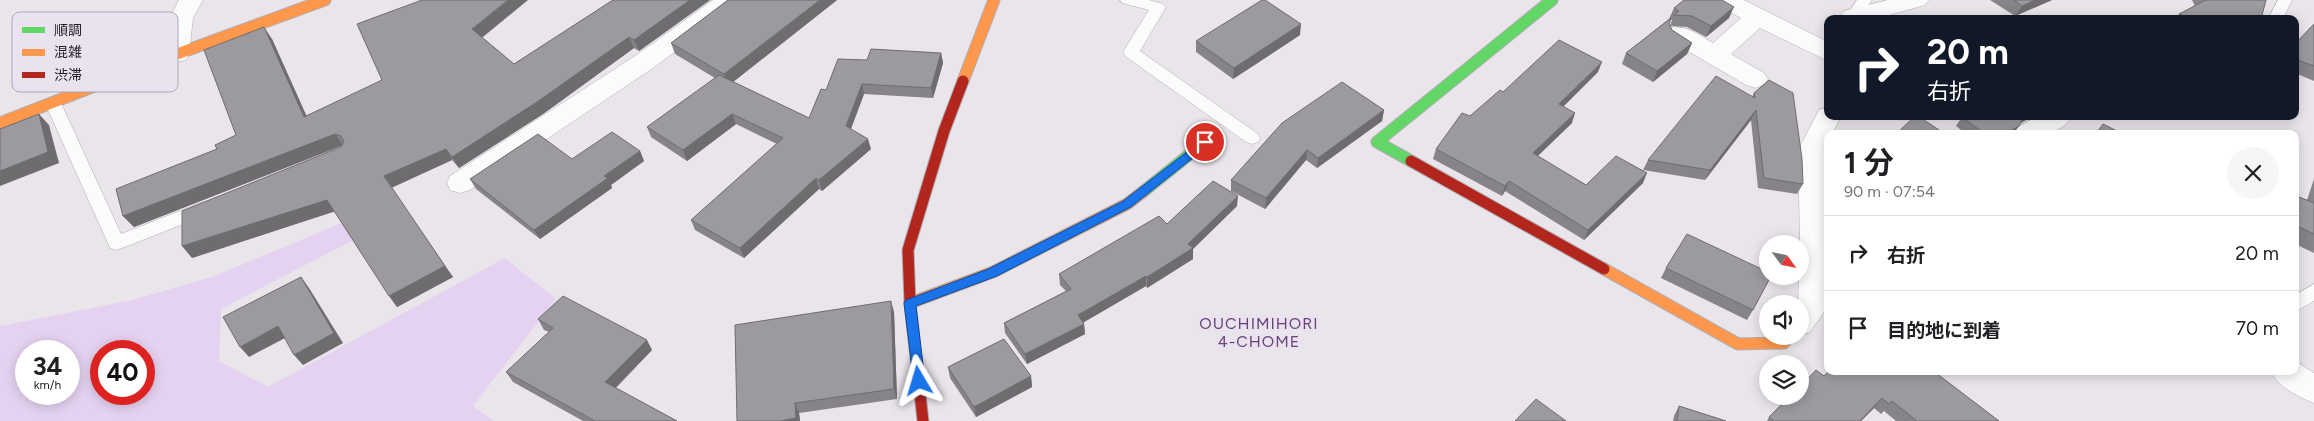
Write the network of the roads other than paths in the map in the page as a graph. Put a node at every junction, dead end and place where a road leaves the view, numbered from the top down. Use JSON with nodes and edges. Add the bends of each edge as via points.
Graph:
{"nodes":[{"id":1,"x":191,"y":0,"type":"edge"},
{"id":2,"x":326,"y":0,"type":"edge"},
{"id":3,"x":729,"y":0,"type":"edge"},
{"id":4,"x":994,"y":0,"type":"edge"},
{"id":5,"x":1128,"y":0,"type":"edge"},
{"id":6,"x":1552,"y":0,"type":"edge"},
{"id":7,"x":1725,"y":0,"type":"edge"},
{"id":8,"x":1917,"y":0,"type":"edge"},
{"id":9,"x":2285,"y":0,"type":"edge"},
{"id":10,"x":1856,"y":12,"type":"edge"},
{"id":11,"x":2277,"y":15,"type":"edge"},
{"id":12,"x":1757,"y":17,"type":"junction"},
{"id":13,"x":1678,"y":34,"type":"edge"},
{"id":14,"x":178,"y":45,"type":"edge"},
{"id":15,"x":1824,"y":51,"type":"edge"},
{"id":16,"x":178,"y":54,"type":"edge"},
{"id":17,"x":1715,"y":55,"type":"junction"},
{"id":18,"x":1755,"y":79,"type":"dead end"},
{"id":19,"x":81,"y":92,"type":"edge"},
{"id":20,"x":53,"y":103,"type":"junction"},
{"id":21,"x":1826,"y":120,"type":"edge"},
{"id":22,"x":2052,"y":120,"type":"edge"},
{"id":23,"x":0,"y":123,"type":"edge"},
{"id":24,"x":2034,"y":130,"type":"edge"},
{"id":25,"x":1252,"y":138,"type":"dead end"},
{"id":26,"x":1205,"y":142,"type":"dead end"},
{"id":27,"x":460,"y":183,"type":"dead end"},
{"id":28,"x":216,"y":204,"type":"edge"},
{"id":29,"x":2314,"y":291,"type":"edge"},
{"id":30,"x":2299,"y":302,"type":"edge"},
{"id":31,"x":910,"y":303,"type":"junction"},
{"id":32,"x":1809,"y":311,"type":"edge"},
{"id":33,"x":1759,"y":344,"type":"edge"},
{"id":34,"x":2292,"y":375,"type":"edge"},
{"id":35,"x":2314,"y":390,"type":"edge"},
{"id":36,"x":923,"y":421,"type":"edge"}],
"edges":[{"from":1,"to":14,"type":"street","via":[[181,18]]},
{"from":2,"to":16,"type":"street"},
{"from":3,"to":27,"type":"street","via":[[647,60]]},
{"from":4,"to":31,"type":"street","via":[[944,131],[908,250]]},
{"from":5,"to":25,"type":"lane","via":[[1158,7],[1131,52]]},
{"from":6,"to":33,"type":"street","via":[[1377,142],[1738,344]]},
{"from":7,"to":12,"type":"street"},
{"from":8,"to":10,"type":"street"},
{"from":9,"to":11,"type":"lane"},
{"from":12,"to":15,"type":"street"},
{"from":12,"to":17,"type":"street"},
{"from":13,"to":17,"type":"street"},
{"from":17,"to":18,"type":"street"},
{"from":19,"to":20,"type":"street"},
{"from":20,"to":23,"type":"street"},
{"from":20,"to":28,"type":"lane","via":[[116,243]]},
{"from":21,"to":32,"type":"street","via":[[1811,150],[1813,306]]},
{"from":22,"to":24,"type":"street"},
{"from":26,"to":31,"type":"street","via":[[1127,204],[993,272]]},
{"from":29,"to":30,"type":"lane"},
{"from":31,"to":36,"type":"street"},
{"from":34,"to":35,"type":"street"}]}
